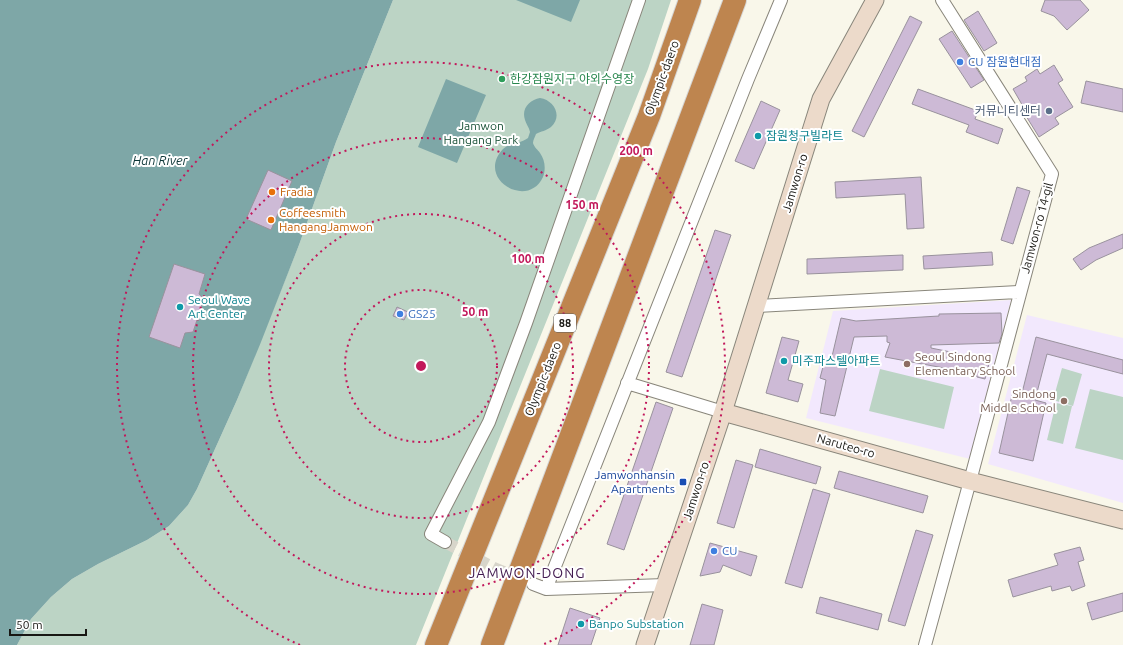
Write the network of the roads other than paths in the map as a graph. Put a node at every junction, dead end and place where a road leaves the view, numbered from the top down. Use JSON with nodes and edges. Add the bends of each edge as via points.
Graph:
{"nodes":[{"id":1,"x":639,"y":0,"type":"edge"},
{"id":2,"x":690,"y":0,"type":"edge"},
{"id":3,"x":734,"y":0,"type":"edge"},
{"id":4,"x":781,"y":0,"type":"edge"},
{"id":5,"x":875,"y":0,"type":"edge"},
{"id":6,"x":942,"y":0,"type":"edge"},
{"id":7,"x":1020,"y":292,"type":"junction"},
{"id":8,"x":756,"y":306,"type":"junction"},
{"id":9,"x":627,"y":384,"type":"junction"},
{"id":10,"x":722,"y":412,"type":"junction"},
{"id":11,"x":970,"y":481,"type":"junction"},
{"id":12,"x":1123,"y":520,"type":"edge"},
{"id":13,"x":445,"y":542,"type":"tunnel mouth"},
{"id":14,"x":533,"y":584,"type":"tunnel mouth"},
{"id":15,"x":665,"y":585,"type":"junction"},
{"id":16,"x":546,"y":589,"type":"junction"},
{"id":17,"x":436,"y":645,"type":"edge"},
{"id":18,"x":492,"y":645,"type":"edge"},
{"id":19,"x":645,"y":645,"type":"edge"},
{"id":20,"x":925,"y":645,"type":"edge"}],
"edges":[{"from":1,"to":13,"type":"street","via":[[489,422],[431,534]]},
{"from":2,"to":17,"type":"highway","name":"Olympic-daero","number":"88","via":[[649,116]]},
{"from":3,"to":18,"type":"highway"},
{"from":4,"to":9,"type":"street"},
{"from":5,"to":8,"type":"main road","name":"Jamwon-ro","via":[[821,99]]},
{"from":6,"to":7,"type":"street","name":"Jamwon-ro 14-gil","via":[[1052,174]]},
{"from":7,"to":8,"type":"street"},
{"from":7,"to":11,"type":"street","name":"Jamwon-ro 14-gil"},
{"from":8,"to":10,"type":"main road","name":"Jamwon-ro"},
{"from":9,"to":10,"type":"street"},
{"from":9,"to":16,"type":"street"},
{"from":10,"to":11,"type":"main road","name":"Naruteo-ro"},
{"from":10,"to":15,"type":"main road","name":"Jamwon-ro"},
{"from":11,"to":12,"type":"main road","name":"Naruteo-ro"},
{"from":11,"to":20,"type":"street"},
{"from":14,"to":16,"type":"street"},
{"from":15,"to":16,"type":"street"},
{"from":15,"to":19,"type":"main road","name":"Jamwon-ro"}]}
